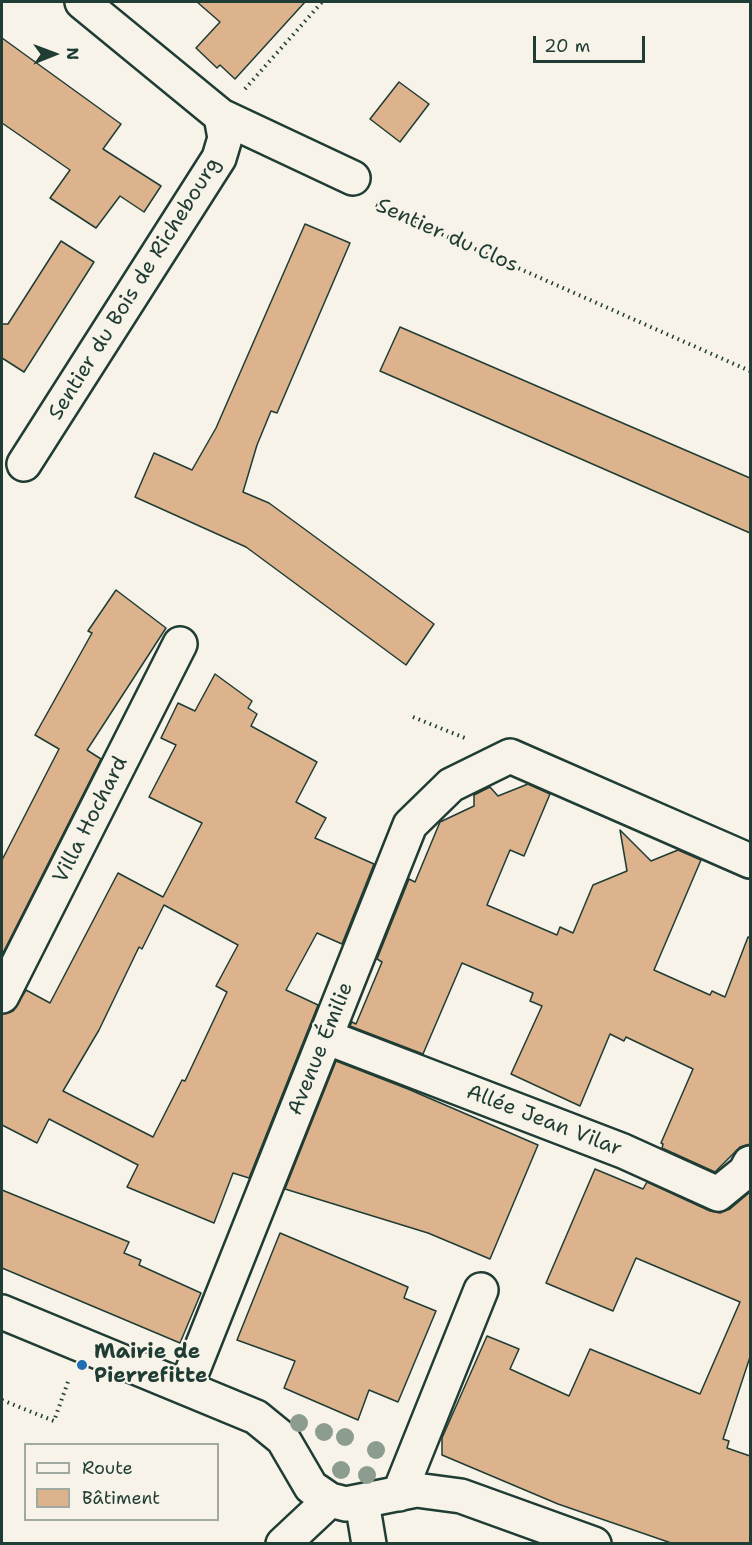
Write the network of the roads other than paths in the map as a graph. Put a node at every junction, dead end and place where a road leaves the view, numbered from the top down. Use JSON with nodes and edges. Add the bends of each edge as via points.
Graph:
{"nodes":[{"id":1,"x":82,"y":2,"type":"edge"},
{"id":2,"x":221,"y":116,"type":"junction"},
{"id":3,"x":353,"y":178,"type":"road end"},
{"id":4,"x":24,"y":464,"type":"dead end"},
{"id":5,"x":180,"y":644,"type":"dead end"},
{"id":6,"x":750,"y":861,"type":"edge"},
{"id":7,"x":2,"y":996,"type":"edge"},
{"id":8,"x":326,"y":1037,"type":"junction"},
{"id":9,"x":750,"y":1163,"type":"edge"},
{"id":10,"x":481,"y":1290,"type":"dead end"},
{"id":11,"x":2,"y":1312,"type":"edge"},
{"id":12,"x":186,"y":1387,"type":"junction"},
{"id":13,"x":399,"y":1494,"type":"junction"},
{"id":14,"x":330,"y":1500,"type":"junction"},
{"id":15,"x":363,"y":1502,"type":"junction"},
{"id":16,"x":283,"y":1544,"type":"edge"},
{"id":17,"x":369,"y":1544,"type":"edge"},
{"id":18,"x":594,"y":1544,"type":"edge"}],
"edges":[{"from":1,"to":2,"type":"street"},
{"from":2,"to":3,"type":"street"},
{"from":2,"to":4,"type":"street","name":"Sentier du Bois de Richebourg","via":[[225,138],[219,158]]},
{"from":5,"to":7,"type":"street","name":"Villa Hochard"},
{"from":6,"to":8,"type":"street","name":"Avenue Émilie","via":[[510,756],[451,785],[410,825]]},
{"from":8,"to":9,"type":"street","name":"Allée Jean Vilar","via":[[623,1151],[718,1194],[746,1172]]},
{"from":8,"to":12,"type":"street","name":"Avenue Émilie"},
{"from":10,"to":13,"type":"street"},
{"from":11,"to":12,"type":"street"},
{"from":12,"to":14,"type":"street","via":[[256,1417],[283,1439],[311,1487]]},
{"from":13,"to":15,"type":"street"},
{"from":13,"to":18,"type":"street","via":[[416,1490],[461,1496]]},
{"from":14,"to":15,"type":"street","via":[[346,1504]]},
{"from":14,"to":16,"type":"street"},
{"from":15,"to":17,"type":"street"}]}
